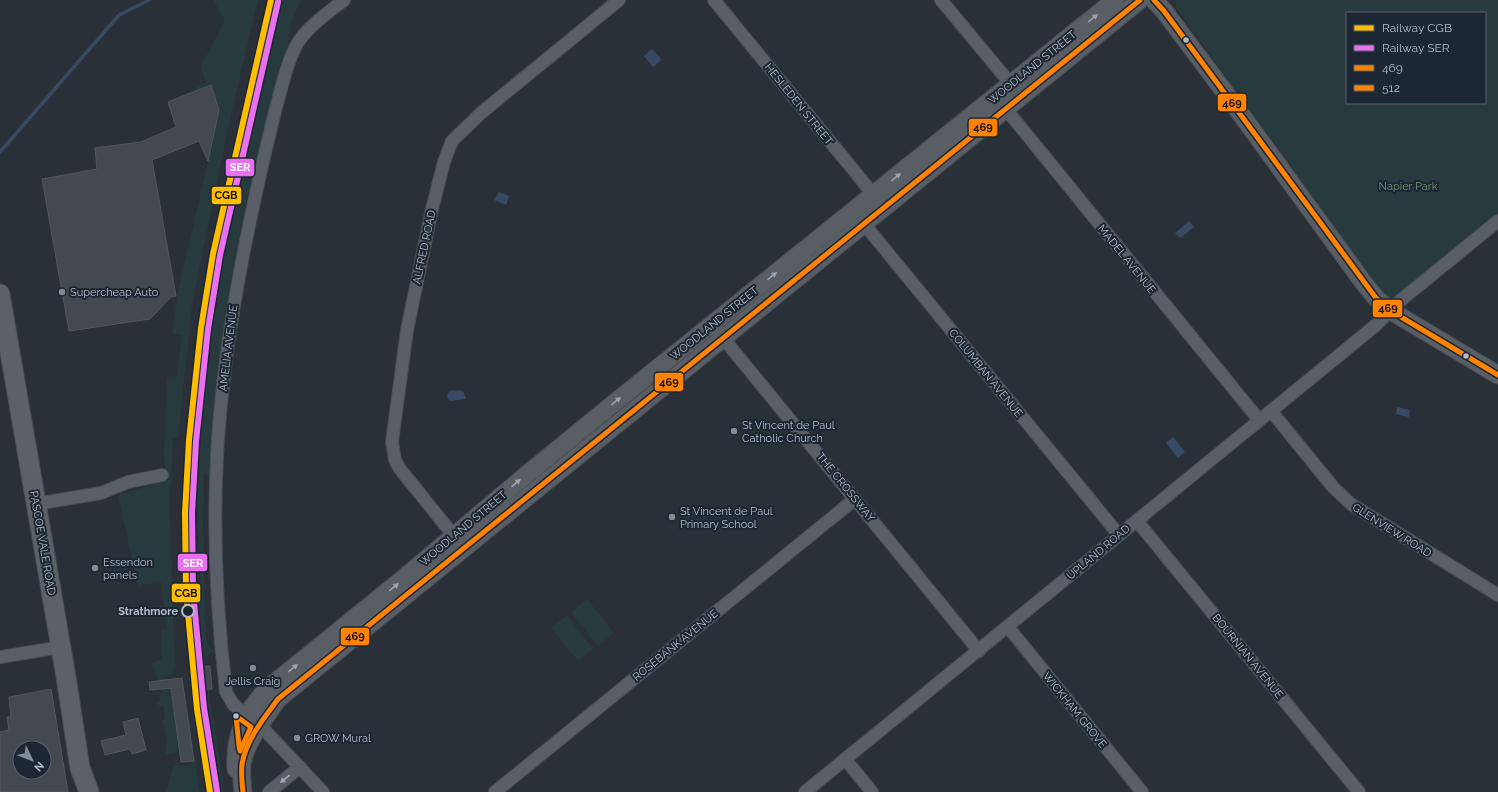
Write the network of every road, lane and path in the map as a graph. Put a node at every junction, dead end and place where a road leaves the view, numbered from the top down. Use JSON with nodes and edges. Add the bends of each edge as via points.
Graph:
{"nodes":[{"id":1,"x":344,"y":0,"type":"edge"},
{"id":2,"x":619,"y":0,"type":"edge"},
{"id":3,"x":714,"y":0,"type":"edge"},
{"id":4,"x":941,"y":0,"type":"edge"},
{"id":5,"x":1116,"y":0,"type":"edge"},
{"id":6,"x":1140,"y":0,"type":"edge"},
{"id":7,"x":1154,"y":0,"type":"edge"},
{"id":8,"x":1016,"y":90,"type":"junction"},
{"id":9,"x":1000,"y":103,"type":"junction"},
{"id":10,"x":879,"y":201,"type":"junction"},
{"id":11,"x":854,"y":210,"type":"junction"},
{"id":12,"x":1498,"y":221,"type":"edge"},
{"id":13,"x":864,"y":223,"type":"junction"},
{"id":14,"x":0,"y":294,"type":"edge"},
{"id":15,"x":1391,"y":311,"type":"junction"},
{"id":16,"x":712,"y":324,"type":"junction"},
{"id":17,"x":724,"y":338,"type":"junction"},
{"id":18,"x":1498,"y":375,"type":"edge"},
{"id":19,"x":1270,"y":411,"type":"junction"},
{"id":20,"x":1259,"y":420,"type":"junction"},
{"id":21,"x":162,"y":475,"type":"dead end"},
{"id":22,"x":855,"y":499,"type":"junction"},
{"id":23,"x":36,"y":504,"type":"junction"},
{"id":24,"x":1136,"y":520,"type":"junction"},
{"id":25,"x":1119,"y":535,"type":"junction"},
{"id":26,"x":459,"y":542,"type":"junction"},
{"id":27,"x":1498,"y":595,"type":"edge"},
{"id":28,"x":1008,"y":627,"type":"junction"},
{"id":29,"x":61,"y":647,"type":"junction"},
{"id":30,"x":979,"y":651,"type":"junction"},
{"id":31,"x":0,"y":657,"type":"edge"},
{"id":32,"x":253,"y":721,"type":"junction"},
{"id":33,"x":845,"y":759,"type":"junction"},
{"id":34,"x":300,"y":767,"type":"junction"},
{"id":35,"x":89,"y":792,"type":"edge"},
{"id":36,"x":242,"y":792,"type":"edge"},
{"id":37,"x":269,"y":792,"type":"edge"},
{"id":38,"x":323,"y":792,"type":"edge"},
{"id":39,"x":495,"y":792,"type":"edge"},
{"id":40,"x":805,"y":792,"type":"edge"},
{"id":41,"x":872,"y":792,"type":"edge"},
{"id":42,"x":1142,"y":792,"type":"edge"},
{"id":43,"x":1359,"y":792,"type":"edge"}],
"edges":[{"from":1,"to":32,"type":"street","name":"AMELIA AVENUE","via":[[304,35],[296,45],[287,66],[272,119],[249,222],[223,379],[216,502],[217,597],[226,692],[233,704]]},
{"from":2,"to":26,"type":"street","name":"ALFRED ROAD","via":[[459,133],[452,141],[444,162],[407,330],[392,450],[407,480]]},
{"from":3,"to":10,"type":"street","name":"HESLEDEN STREET"},
{"from":4,"to":8,"type":"street"},
{"from":8,"to":5,"type":"main road","name":"WOODLAND STREET","one_way":true},
{"from":6,"to":8,"type":"main road","name":"WOODLAND STREET"},
{"from":7,"to":15,"type":"main road","via":[[1219,84],[1363,282]]},
{"from":8,"to":9,"type":"main road","name":"WOODLAND STREET"},
{"from":9,"to":10,"type":"main road","name":"WOODLAND STREET"},
{"from":9,"to":20,"type":"street","name":"MADEL AVENUE"},
{"from":10,"to":11,"type":"main road","name":"WOODLAND STREET"},
{"from":10,"to":13,"type":"main road","name":"WOODLAND STREET"},
{"from":11,"to":13,"type":"street","name":"COLUMBAN AVENUE"},
{"from":16,"to":11,"type":"main road","name":"WOODLAND STREET","one_way":true},
{"from":12,"to":15,"type":"street","name":"UPLAND ROAD"},
{"from":13,"to":17,"type":"main road","name":"WOODLAND STREET"},
{"from":13,"to":25,"type":"street","name":"COLUMBAN AVENUE"},
{"from":14,"to":23,"type":"main road","name":"PASCOE VALE ROAD"},
{"from":15,"to":18,"type":"main road"},
{"from":15,"to":19,"type":"street","name":"UPLAND ROAD"},
{"from":16,"to":17,"type":"street","name":"THE CROSSWAY"},
{"from":26,"to":16,"type":"main road","name":"WOODLAND STREET","one_way":true,"via":[[531,471]]},
{"from":17,"to":22,"type":"street","name":"THE CROSSWAY"},
{"from":17,"to":26,"type":"main road","name":"WOODLAND STREET"},
{"from":19,"to":20,"type":"street","name":"UPLAND ROAD"},
{"from":19,"to":27,"type":"street","name":"GLENVIEW ROAD","via":[[1333,487],[1351,504]]},
{"from":20,"to":24,"type":"street","name":"UPLAND ROAD"},
{"from":21,"to":23,"type":"street","via":[[128,482],[101,493]]},
{"from":22,"to":30,"type":"street","name":"THE CROSSWAY"},
{"from":22,"to":39,"type":"street","name":"ROSEBANK AVENUE"},
{"from":23,"to":29,"type":"main road","name":"PASCOE VALE ROAD"},
{"from":24,"to":25,"type":"street","name":"UPLAND ROAD"},
{"from":24,"to":43,"type":"street","name":"BOURNIAN AVENUE"},
{"from":25,"to":28,"type":"street","name":"UPLAND ROAD"},
{"from":26,"to":32,"type":"main road","name":"WOODLAND STREET"},
{"from":28,"to":30,"type":"street","name":"UPLAND ROAD"},
{"from":28,"to":42,"type":"street","name":"WICKHAM GROVE"},
{"from":29,"to":31,"type":"street"},
{"from":29,"to":35,"type":"main road","name":"PASCOE VALE ROAD","via":[[80,768]]},
{"from":30,"to":33,"type":"street","name":"UPLAND ROAD"},
{"from":32,"to":34,"type":"street","name":"AMELIA AVENUE"},
{"from":32,"to":36,"type":"main road","name":"WOODLAND STREET","via":[[244,758]]},
{"from":33,"to":40,"type":"street","name":"UPLAND ROAD"},
{"from":33,"to":41,"type":"street"},
{"from":34,"to":37,"type":"street","one_way":true},
{"from":34,"to":38,"type":"street","name":"AMELIA AVENUE"}]}
